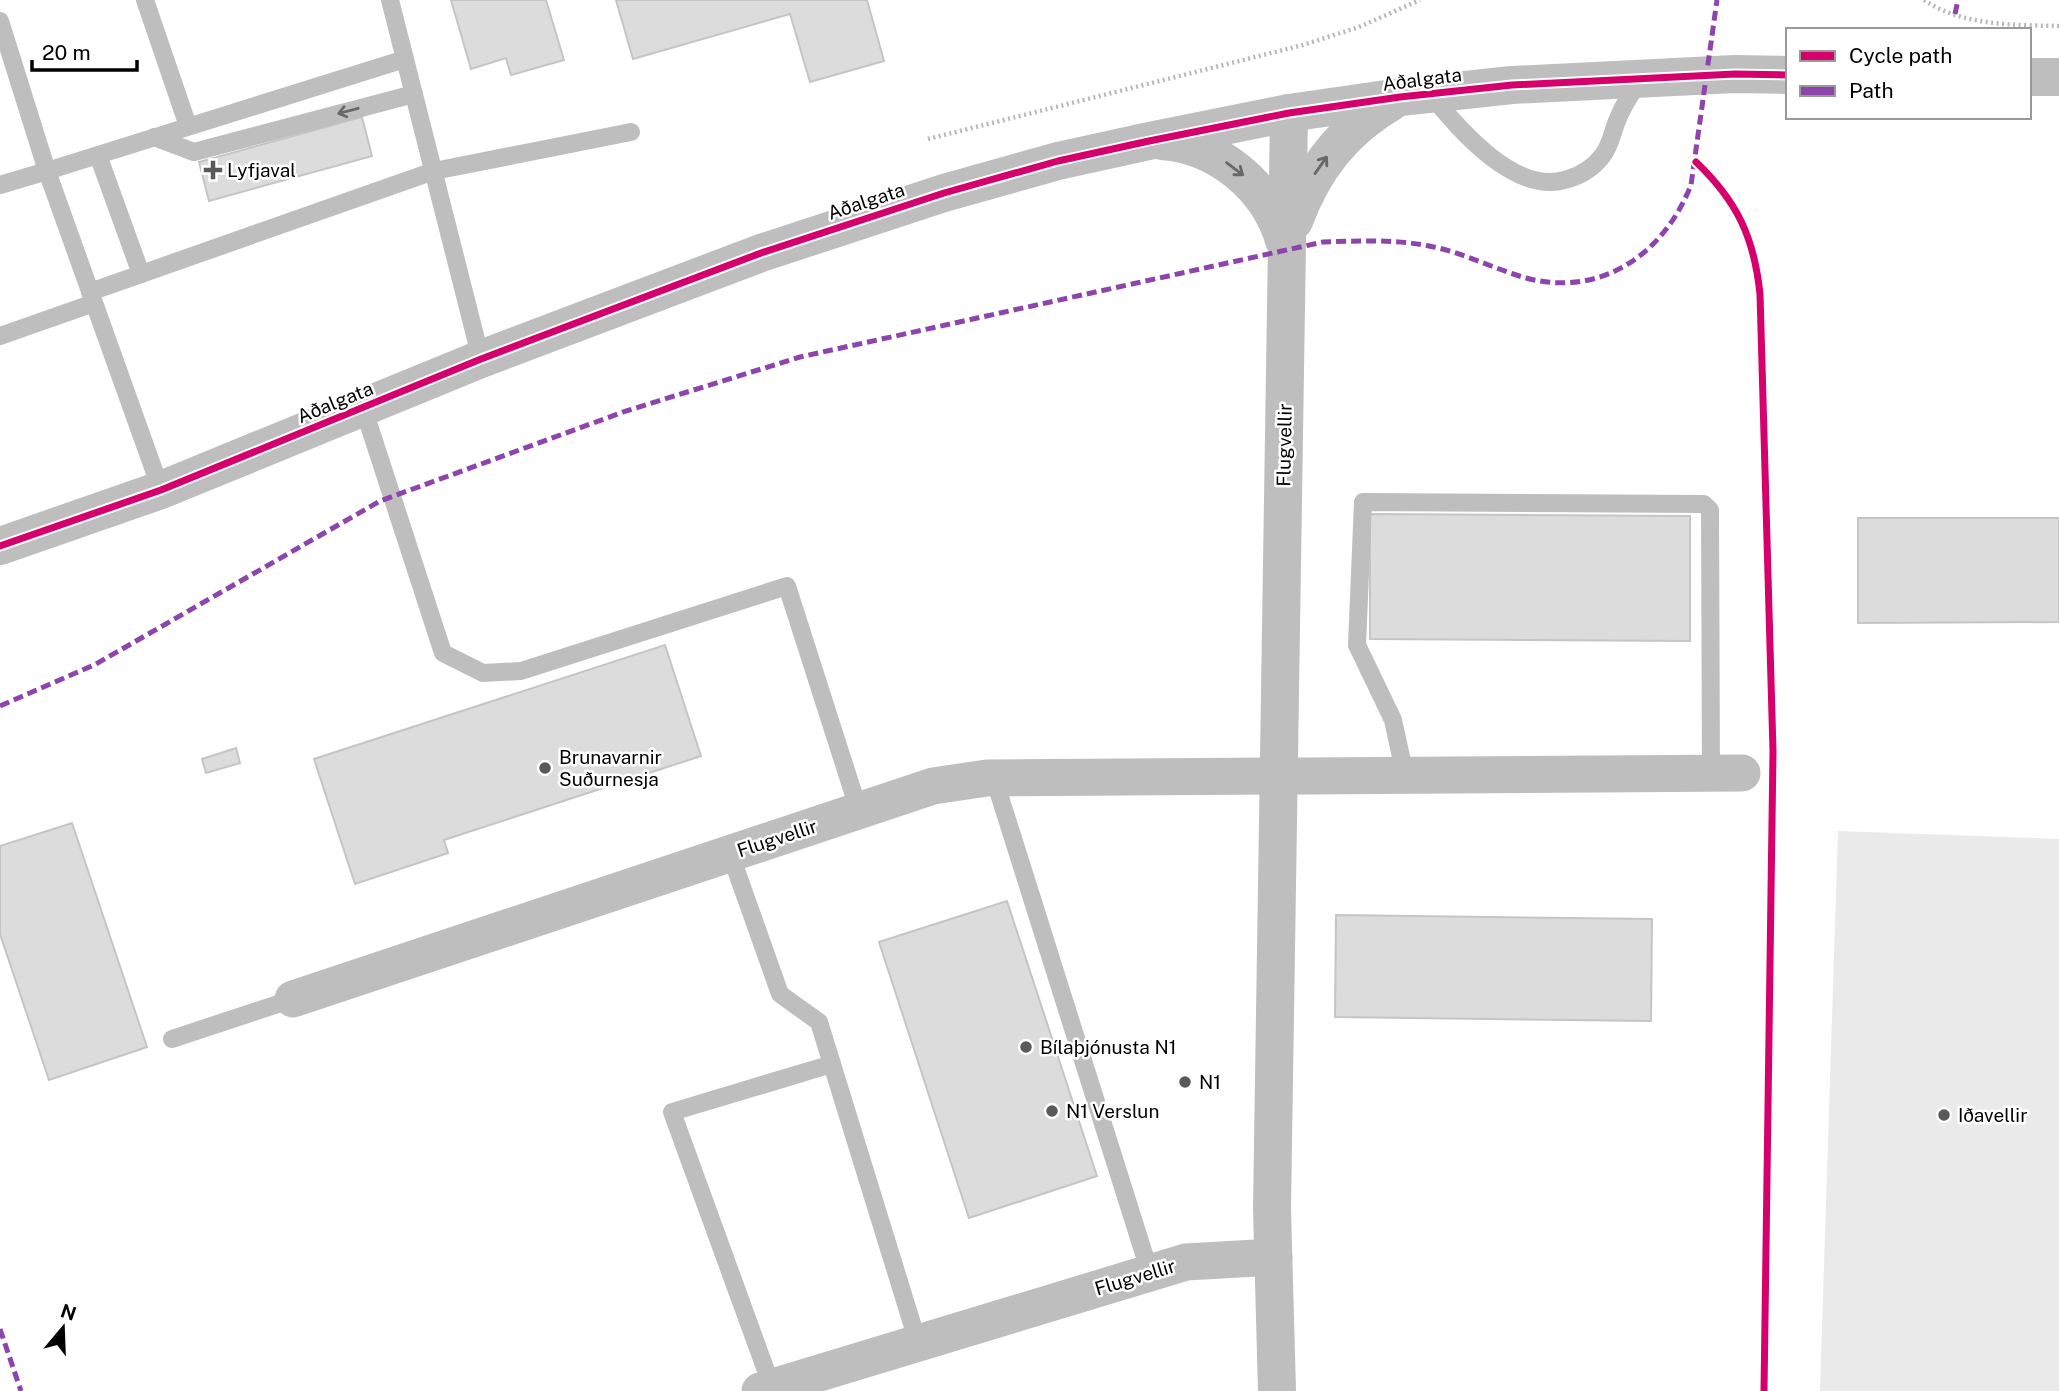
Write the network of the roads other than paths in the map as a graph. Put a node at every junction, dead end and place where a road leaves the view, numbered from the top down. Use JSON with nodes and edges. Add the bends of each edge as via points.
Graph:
{"nodes":[{"id":1,"x":145,"y":0,"type":"edge"},
{"id":2,"x":390,"y":0,"type":"edge"},
{"id":3,"x":0,"y":21,"type":"edge"},
{"id":4,"x":405,"y":59,"type":"junction"},
{"id":5,"x":1786,"y":75,"type":"edge"},
{"id":6,"x":2031,"y":77,"type":"edge"},
{"id":7,"x":2059,"y":77,"type":"edge"},
{"id":8,"x":1641,"y":79,"type":"junction"},
{"id":9,"x":414,"y":94,"type":"junction"},
{"id":10,"x":1415,"y":96,"type":"junction"},
{"id":11,"x":1289,"y":113,"type":"junction"},
{"id":12,"x":188,"y":127,"type":"junction"},
{"id":13,"x":631,"y":132,"type":"dead end"},
{"id":14,"x":154,"y":137,"type":"junction"},
{"id":15,"x":1149,"y":141,"type":"junction"},
{"id":16,"x":98,"y":155,"type":"junction"},
{"id":17,"x":47,"y":171,"type":"junction"},
{"id":18,"x":433,"y":172,"type":"junction"},
{"id":19,"x":0,"y":185,"type":"edge"},
{"id":20,"x":1287,"y":250,"type":"junction"},
{"id":21,"x":141,"y":274,"type":"junction"},
{"id":22,"x":92,"y":298,"type":"junction"},
{"id":23,"x":0,"y":337,"type":"edge"},
{"id":24,"x":481,"y":359,"type":"junction"},
{"id":25,"x":363,"y":407,"type":"junction"},
{"id":26,"x":161,"y":490,"type":"junction"},
{"id":27,"x":0,"y":546,"type":"edge"},
{"id":28,"x":1727,"y":773,"type":"joint"},
{"id":29,"x":1405,"y":775,"type":"junction"},
{"id":30,"x":1279,"y":776,"type":"junction"},
{"id":31,"x":994,"y":778,"type":"junction"},
{"id":32,"x":859,"y":811,"type":"junction"},
{"id":33,"x":730,"y":853,"type":"junction"},
{"id":34,"x":293,"y":999,"type":"joint"},
{"id":35,"x":172,"y":1039,"type":"dead end"},
{"id":36,"x":832,"y":1064,"type":"junction"},
{"id":37,"x":1274,"y":1257,"type":"junction"},
{"id":38,"x":1150,"y":1272,"type":"junction"},
{"id":39,"x":918,"y":1343,"type":"junction"},
{"id":40,"x":766,"y":1389,"type":"edge"},
{"id":41,"x":1277,"y":1391,"type":"edge"}],
"edges":[{"from":1,"to":12,"type":"lane"},
{"from":2,"to":4,"type":"lane"},
{"from":3,"to":17,"type":"lane"},
{"from":4,"to":9,"type":"lane"},
{"from":4,"to":12,"type":"lane"},
{"from":5,"to":8,"type":"street","name":"Aðalgata"},
{"from":6,"to":7,"type":"street"},
{"from":8,"to":10,"type":"street","name":"Aðalgata","via":[[1512,85]]},
{"from":8,"to":10,"type":"lane","via":[[1627,99],[1602,157],[1577,177],[1546,183],[1515,174]]},
{"from":9,"to":14,"type":"lane","one_way":true,"via":[[194,152]]},
{"from":9,"to":18,"type":"lane"},
{"from":10,"to":11,"type":"street","name":"Aðalgata"},
{"from":20,"to":10,"type":"street","one_way":true,"via":[[1303,197],[1331,151],[1367,118]]},
{"from":11,"to":15,"type":"street","name":"Aðalgata"},
{"from":11,"to":20,"type":"street","name":"Flugvellir"},
{"from":12,"to":14,"type":"lane"},
{"from":13,"to":18,"type":"lane"},
{"from":14,"to":16,"type":"lane"},
{"from":15,"to":20,"type":"street","one_way":true,"via":[[1200,149],[1244,176],[1272,209]]},
{"from":15,"to":24,"type":"street","name":"Aðalgata","via":[[1033,168],[852,222]]},
{"from":16,"to":17,"type":"lane"},
{"from":16,"to":21,"type":"lane"},
{"from":17,"to":19,"type":"lane"},
{"from":17,"to":22,"type":"lane"},
{"from":18,"to":21,"type":"lane"},
{"from":18,"to":24,"type":"lane"},
{"from":20,"to":30,"type":"street","name":"Flugvellir"},
{"from":21,"to":22,"type":"lane"},
{"from":22,"to":23,"type":"lane"},
{"from":22,"to":26,"type":"lane"},
{"from":24,"to":25,"type":"street","name":"Aðalgata"},
{"from":25,"to":26,"type":"street","name":"Aðalgata"},
{"from":25,"to":32,"type":"lane","via":[[443,653],[483,673],[521,670],[787,586]]},
{"from":26,"to":27,"type":"street","name":"Aðalgata"},
{"from":28,"to":29,"type":"street","name":"Flugvellir"},
{"from":28,"to":29,"type":"lane","via":[[1710,510],[1704,504],[1363,502],[1357,645],[1393,720]]},
{"from":29,"to":30,"type":"street","name":"Flugvellir"},
{"from":30,"to":31,"type":"street","name":"Flugvellir"},
{"from":30,"to":37,"type":"street","name":"Flugvellir"},
{"from":31,"to":32,"type":"street","name":"Flugvellir","via":[[933,786]]},
{"from":31,"to":38,"type":"lane"},
{"from":32,"to":33,"type":"street","name":"Flugvellir"},
{"from":33,"to":34,"type":"street","name":"Flugvellir"},
{"from":33,"to":36,"type":"lane","via":[[780,994],[819,1022]]},
{"from":34,"to":35,"type":"lane"},
{"from":36,"to":39,"type":"lane"},
{"from":36,"to":40,"type":"lane","via":[[672,1112]]},
{"from":37,"to":38,"type":"street","name":"Flugvellir","via":[[1186,1262]]},
{"from":37,"to":41,"type":"street","name":"Flugvellir"},
{"from":38,"to":39,"type":"street","name":"Flugvellir"},
{"from":39,"to":40,"type":"street","name":"Flugvellir"}]}
